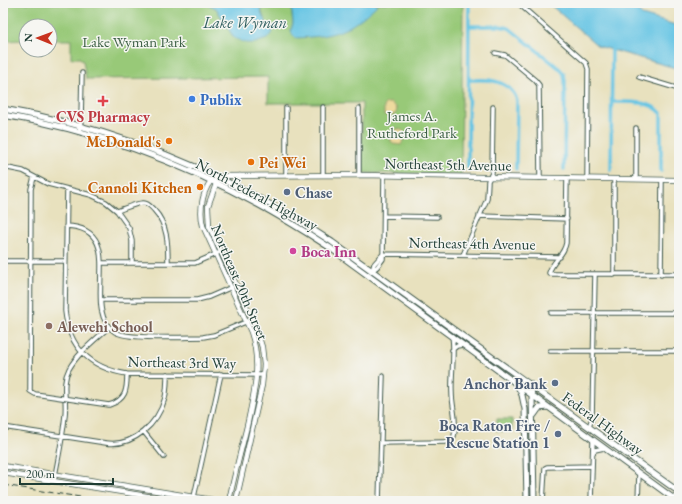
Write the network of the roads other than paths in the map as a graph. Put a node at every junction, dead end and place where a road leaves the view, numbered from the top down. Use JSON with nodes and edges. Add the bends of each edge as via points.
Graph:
{"nodes":[{"id":1,"x":518,"y":3,"type":"edge"},
{"id":2,"x":495,"y":54,"type":"dead end"},
{"id":3,"x":82,"y":73,"type":"dead end"},
{"id":4,"x":639,"y":77,"type":"dead end"},
{"id":5,"x":679,"y":90,"type":"edge"},
{"id":6,"x":323,"y":107,"type":"dead end"},
{"id":7,"x":493,"y":107,"type":"dead end"},
{"id":8,"x":286,"y":108,"type":"dead end"},
{"id":9,"x":359,"y":108,"type":"dead end"},
{"id":10,"x":3,"y":109,"type":"edge"},
{"id":11,"x":3,"y":115,"type":"edge"},
{"id":12,"x":80,"y":126,"type":"junction"},
{"id":13,"x":636,"y":128,"type":"dead end"},
{"id":14,"x":98,"y":131,"type":"junction"},
{"id":15,"x":79,"y":132,"type":"junction"},
{"id":16,"x":91,"y":135,"type":"junction"},
{"id":17,"x":3,"y":167,"type":"edge"},
{"id":18,"x":286,"y":175,"type":"junction"},
{"id":19,"x":322,"y":175,"type":"junction"},
{"id":20,"x":359,"y":175,"type":"junction"},
{"id":21,"x":384,"y":175,"type":"junction"},
{"id":22,"x":216,"y":176,"type":"junction"},
{"id":23,"x":240,"y":176,"type":"junction"},
{"id":24,"x":34,"y":177,"type":"junction"},
{"id":25,"x":490,"y":177,"type":"junction"},
{"id":26,"x":540,"y":178,"type":"junction"},
{"id":27,"x":567,"y":178,"type":"junction"},
{"id":28,"x":587,"y":178,"type":"junction"},
{"id":29,"x":614,"y":179,"type":"junction"},
{"id":30,"x":636,"y":179,"type":"junction"},
{"id":31,"x":211,"y":180,"type":"junction"},
{"id":32,"x":662,"y":180,"type":"junction"},
{"id":33,"x":679,"y":180,"type":"edge"},
{"id":34,"x":217,"y":183,"type":"junction"},
{"id":35,"x":235,"y":185,"type":"junction"},
{"id":36,"x":67,"y":189,"type":"junction"},
{"id":37,"x":273,"y":206,"type":"junction"},
{"id":38,"x":117,"y":211,"type":"junction"},
{"id":39,"x":270,"y":211,"type":"junction"},
{"id":40,"x":201,"y":213,"type":"junction"},
{"id":41,"x":208,"y":213,"type":"junction"},
{"id":42,"x":384,"y":216,"type":"junction"},
{"id":43,"x":479,"y":216,"type":"junction"},
{"id":44,"x":437,"y":217,"type":"dead end"},
{"id":45,"x":567,"y":219,"type":"junction"},
{"id":46,"x":293,"y":224,"type":"junction"},
{"id":47,"x":304,"y":224,"type":"junction"},
{"id":48,"x":66,"y":226,"type":"junction"},
{"id":49,"x":332,"y":242,"type":"junction"},
{"id":50,"x":329,"y":247,"type":"junction"},
{"id":51,"x":221,"y":252,"type":"junction"},
{"id":52,"x":215,"y":254,"type":"junction"},
{"id":53,"x":383,"y":254,"type":"junction"},
{"id":54,"x":463,"y":255,"type":"junction"},
{"id":55,"x":560,"y":257,"type":"junction"},
{"id":56,"x":3,"y":261,"type":"edge"},
{"id":57,"x":30,"y":261,"type":"junction"},
{"id":58,"x":66,"y":262,"type":"junction"},
{"id":59,"x":101,"y":263,"type":"junction"},
{"id":60,"x":132,"y":263,"type":"junction"},
{"id":61,"x":168,"y":263,"type":"junction"},
{"id":62,"x":360,"y":270,"type":"junction"},
{"id":63,"x":372,"y":271,"type":"junction"},
{"id":64,"x":661,"y":274,"type":"junction"},
{"id":65,"x":679,"y":274,"type":"edge"},
{"id":66,"x":595,"y":275,"type":"junction"},
{"id":67,"x":614,"y":275,"type":"junction"},
{"id":68,"x":369,"y":276,"type":"junction"},
{"id":69,"x":380,"y":277,"type":"junction"},
{"id":70,"x":237,"y":285,"type":"junction"},
{"id":71,"x":231,"y":288,"type":"junction"},
{"id":72,"x":101,"y":300,"type":"junction"},
{"id":73,"x":552,"y":313,"type":"dead end"},
{"id":74,"x":595,"y":313,"type":"junction"},
{"id":75,"x":679,"y":313,"type":"edge"},
{"id":76,"x":253,"y":320,"type":"junction"},
{"id":77,"x":246,"y":322,"type":"junction"},
{"id":78,"x":108,"y":327,"type":"junction"},
{"id":79,"x":452,"y":336,"type":"junction"},
{"id":80,"x":467,"y":340,"type":"junction"},
{"id":81,"x":459,"y":342,"type":"junction"},
{"id":82,"x":464,"y":345,"type":"junction"},
{"id":83,"x":452,"y":350,"type":"junction"},
{"id":84,"x":679,"y":350,"type":"edge"},
{"id":85,"x":550,"y":351,"type":"dead end"},
{"id":86,"x":594,"y":351,"type":"junction"},
{"id":87,"x":82,"y":353,"type":"junction"},
{"id":88,"x":514,"y":372,"type":"joint"},
{"id":89,"x":127,"y":374,"type":"junction"},
{"id":90,"x":166,"y":374,"type":"junction"},
{"id":91,"x":222,"y":374,"type":"junction"},
{"id":92,"x":257,"y":375,"type":"junction"},
{"id":93,"x":263,"y":375,"type":"junction"},
{"id":94,"x":383,"y":376,"type":"dead end"},
{"id":95,"x":530,"y":384,"type":"junction"},
{"id":96,"x":519,"y":385,"type":"junction"},
{"id":97,"x":532,"y":394,"type":"junction"},
{"id":98,"x":544,"y":394,"type":"junction"},
{"id":99,"x":65,"y":399,"type":"junction"},
{"id":100,"x":549,"y":407,"type":"junction"},
{"id":101,"x":525,"y":409,"type":"junction"},
{"id":102,"x":533,"y":416,"type":"junction"},
{"id":103,"x":3,"y":426,"type":"edge"},
{"id":104,"x":589,"y":427,"type":"junction"},
{"id":105,"x":144,"y":432,"type":"junction"},
{"id":106,"x":62,"y":436,"type":"junction"},
{"id":107,"x":593,"y":441,"type":"junction"},
{"id":108,"x":381,"y":443,"type":"junction"},
{"id":109,"x":604,"y":448,"type":"junction"},
{"id":110,"x":240,"y":453,"type":"junction"},
{"id":111,"x":247,"y":454,"type":"junction"},
{"id":112,"x":592,"y":454,"type":"junction"},
{"id":113,"x":164,"y":457,"type":"dead end"},
{"id":114,"x":638,"y":462,"type":"junction"},
{"id":115,"x":623,"y":463,"type":"junction"},
{"id":116,"x":3,"y":466,"type":"edge"},
{"id":117,"x":592,"y":466,"type":"junction"},
{"id":118,"x":3,"y":473,"type":"edge"},
{"id":119,"x":639,"y":474,"type":"junction"},
{"id":120,"x":56,"y":475,"type":"junction"},
{"id":121,"x":656,"y":475,"type":"junction"},
{"id":122,"x":648,"y":480,"type":"junction"},
{"id":123,"x":54,"y":481,"type":"junction"},
{"id":124,"x":639,"y":486,"type":"junction"},
{"id":125,"x":137,"y":488,"type":"junction"},
{"id":126,"x":679,"y":492,"type":"edge"},
{"id":127,"x":136,"y":494,"type":"junction"},
{"id":128,"x":194,"y":497,"type":"junction"},
{"id":129,"x":527,"y":500,"type":"edge"},
{"id":130,"x":178,"y":501,"type":"edge"},
{"id":131,"x":219,"y":501,"type":"edge"},
{"id":132,"x":229,"y":501,"type":"edge"},
{"id":133,"x":236,"y":501,"type":"edge"},
{"id":134,"x":379,"y":501,"type":"edge"},
{"id":135,"x":534,"y":501,"type":"edge"},
{"id":136,"x":543,"y":501,"type":"edge"},
{"id":137,"x":591,"y":501,"type":"edge"},
{"id":138,"x":638,"y":501,"type":"edge"},
{"id":139,"x":677,"y":501,"type":"edge"}],
"edges":[{"from":1,"to":28,"type":"street","via":[[586,63]]},
{"from":2,"to":26,"type":"street","via":[[505,55],[539,85]]},
{"from":3,"to":12,"type":"street"},
{"from":4,"to":5,"type":"street"},
{"from":6,"to":19,"type":"street"},
{"from":7,"to":25,"type":"street"},
{"from":8,"to":18,"type":"street"},
{"from":9,"to":20,"type":"street"},
{"from":10,"to":12,"type":"main road","name":"North Federal Highway"},
{"from":11,"to":15,"type":"main road","name":"North Federal Highway"},
{"from":12,"to":14,"type":"main road","name":"North Federal Highway"},
{"from":12,"to":15,"type":"street"},
{"from":13,"to":30,"type":"street"},
{"from":14,"to":16,"type":"main road"},
{"from":14,"to":22,"type":"main road","name":"North Federal Highway","via":[[156,150]]},
{"from":15,"to":16,"type":"main road","name":"North Federal Highway"},
{"from":16,"to":31,"type":"main road","name":"North Federal Highway","via":[[147,153]]},
{"from":17,"to":24,"type":"street","via":[[23,171]]},
{"from":18,"to":19,"type":"street","name":"Northeast 5th Avenue"},
{"from":18,"to":23,"type":"street","name":"Northeast 5th Avenue"},
{"from":19,"to":20,"type":"street","name":"Northeast 5th Avenue"},
{"from":20,"to":21,"type":"street","name":"Northeast 5th Avenue"},
{"from":21,"to":25,"type":"street","name":"Northeast 5th Avenue"},
{"from":21,"to":42,"type":"street"},
{"from":22,"to":23,"type":"street","name":"Northeast 5th Avenue"},
{"from":22,"to":31,"type":"street","name":"Northeast 20th Street"},
{"from":22,"to":34,"type":"street"},
{"from":22,"to":35,"type":"main road","name":"North Federal Highway"},
{"from":23,"to":35,"type":"street"},
{"from":24,"to":36,"type":"street"},
{"from":24,"to":57,"type":"street","via":[[30,189]]},
{"from":25,"to":26,"type":"street","name":"Northeast 5th Avenue"},
{"from":25,"to":43,"type":"street","via":[[487,199]]},
{"from":26,"to":27,"type":"street","name":"Northeast 5th Avenue"},
{"from":27,"to":28,"type":"street","name":"Northeast 5th Avenue"},
{"from":27,"to":45,"type":"street"},
{"from":28,"to":29,"type":"street","name":"Northeast 5th Avenue"},
{"from":29,"to":30,"type":"street","name":"Northeast 5th Avenue"},
{"from":29,"to":67,"type":"street"},
{"from":30,"to":32,"type":"street","name":"Northeast 5th Avenue"},
{"from":31,"to":34,"type":"main road","name":"North Federal Highway"},
{"from":31,"to":40,"type":"street","name":"Northeast 20th Street","via":[[203,198]]},
{"from":32,"to":33,"type":"street","name":"Northeast 5th Avenue"},
{"from":32,"to":64,"type":"street"},
{"from":34,"to":39,"type":"main road","name":"North Federal Highway"},
{"from":34,"to":41,"type":"street","name":"Northeast 20th Street","via":[[209,200]]},
{"from":35,"to":37,"type":"main road","name":"North Federal Highway"},
{"from":36,"to":38,"type":"street","via":[[94,196]]},
{"from":36,"to":48,"type":"street","name":"Northeast 3rd Way"},
{"from":37,"to":39,"type":"main road"},
{"from":37,"to":47,"type":"main road","name":"North Federal Highway"},
{"from":38,"to":60,"type":"street","via":[[131,234]]},
{"from":38,"to":61,"type":"street","via":[[141,203],[152,208],[160,217],[165,229]]},
{"from":39,"to":46,"type":"main road","name":"North Federal Highway"},
{"from":40,"to":41,"type":"street"},
{"from":40,"to":52,"type":"street","name":"Northeast 20th Street","via":[[204,231]]},
{"from":41,"to":51,"type":"street","name":"Northeast 20th Street","via":[[210,230]]},
{"from":42,"to":44,"type":"street"},
{"from":42,"to":53,"type":"street"},
{"from":43,"to":45,"type":"street"},
{"from":43,"to":54,"type":"street"},
{"from":45,"to":55,"type":"street","via":[[565,250]]},
{"from":46,"to":47,"type":"main road"},
{"from":46,"to":50,"type":"main road","name":"North Federal Highway"},
{"from":47,"to":49,"type":"main road","name":"North Federal Highway"},
{"from":48,"to":58,"type":"street","name":"Northeast 3rd Way"},
{"from":48,"to":59,"type":"street","via":[[80,228],[92,237],[100,250]]},
{"from":49,"to":50,"type":"street"},
{"from":49,"to":63,"type":"main road","name":"North Federal Highway"},
{"from":50,"to":62,"type":"main road","name":"North Federal Highway"},
{"from":51,"to":52,"type":"street"},
{"from":51,"to":70,"type":"street","name":"Northeast 20th Street"},
{"from":52,"to":61,"type":"street","via":[[195,263]]},
{"from":52,"to":71,"type":"street","name":"Northeast 20th Street"},
{"from":53,"to":54,"type":"street","name":"Northeast 4th Avenue"},
{"from":53,"to":63,"type":"street","via":[[383,259]]},
{"from":54,"to":55,"type":"street","name":"Northeast 4th Avenue"},
{"from":55,"to":66,"type":"street","via":[[550,268],[549,273]]},
{"from":56,"to":57,"type":"street"},
{"from":57,"to":58,"type":"street"},
{"from":57,"to":99,"type":"street","via":[[30,391]]},
{"from":58,"to":87,"type":"street","name":"Northeast 3rd Way","via":[[66,324]]},
{"from":59,"to":60,"type":"street"},
{"from":59,"to":72,"type":"street"},
{"from":60,"to":61,"type":"street"},
{"from":62,"to":63,"type":"main road"},
{"from":62,"to":68,"type":"main road","name":"North Federal Highway"},
{"from":63,"to":69,"type":"main road","name":"North Federal Highway"},
{"from":64,"to":65,"type":"street"},
{"from":64,"to":67,"type":"street"},
{"from":66,"to":67,"type":"street"},
{"from":66,"to":74,"type":"street"},
{"from":68,"to":69,"type":"main road"},
{"from":68,"to":79,"type":"main road","name":"North Federal Highway"},
{"from":69,"to":80,"type":"main road","name":"North Federal Highway"},
{"from":70,"to":71,"type":"street"},
{"from":70,"to":76,"type":"street","name":"Northeast 20th Street"},
{"from":71,"to":72,"type":"street","via":[[197,300]]},
{"from":71,"to":77,"type":"street","name":"Northeast 20th Street"},
{"from":72,"to":78,"type":"street","via":[[101,314]]},
{"from":73,"to":74,"type":"street"},
{"from":74,"to":75,"type":"street"},
{"from":74,"to":86,"type":"street"},
{"from":76,"to":77,"type":"street"},
{"from":76,"to":93,"type":"street","name":"Northeast 20th Street","via":[[262,347]]},
{"from":77,"to":78,"type":"street","via":[[203,337],[132,337]]},
{"from":77,"to":92,"type":"street","name":"Northeast 20th Street","via":[[256,348]]},
{"from":78,"to":87,"type":"street"},
{"from":79,"to":81,"type":"main road","name":"North Federal Highway"},
{"from":79,"to":83,"type":"street"},
{"from":80,"to":81,"type":"main road"},
{"from":80,"to":88,"type":"main road","name":"North Federal Highway"},
{"from":81,"to":82,"type":"main road","name":"North Federal Highway"},
{"from":82,"to":83,"type":"street"},
{"from":82,"to":96,"type":"main road","name":"North Federal Highway"},
{"from":83,"to":108,"type":"street","via":[[455,425],[453,440]]},
{"from":84,"to":86,"type":"street"},
{"from":85,"to":86,"type":"street"},
{"from":86,"to":104,"type":"street","via":[[592,418]]},
{"from":87,"to":89,"type":"street","name":"Northeast 3rd Way","via":[[98,366]]},
{"from":87,"to":99,"type":"street","via":[[66,376]]},
{"from":88,"to":95,"type":"main road","name":"Federal Highway"},
{"from":89,"to":90,"type":"street","name":"Northeast 3rd Way"},
{"from":89,"to":99,"type":"street","via":[[125,393],[114,404],[104,405]]},
{"from":90,"to":91,"type":"street","name":"Northeast 3rd Way"},
{"from":90,"to":105,"type":"street","via":[[164,400],[154,422]]},
{"from":91,"to":92,"type":"street","name":"Northeast 3rd Way"},
{"from":91,"to":128,"type":"street"},
{"from":92,"to":93,"type":"street","name":"Northeast 3rd Way"},
{"from":92,"to":110,"type":"street","name":"Northeast 20th Street"},
{"from":93,"to":111,"type":"street","name":"Northeast 20th Street"},
{"from":94,"to":108,"type":"street"},
{"from":95,"to":96,"type":"main road"},
{"from":95,"to":97,"type":"main road"},
{"from":95,"to":98,"type":"main road","name":"Federal Highway"},
{"from":96,"to":97,"type":"main road","name":"North Federal Highway"},
{"from":96,"to":101,"type":"main road"},
{"from":97,"to":98,"type":"main road"},
{"from":97,"to":100,"type":"main road","name":"North Federal Highway"},
{"from":97,"to":101,"type":"main road"},
{"from":97,"to":102,"type":"main road"},
{"from":98,"to":104,"type":"main road","name":"Federal Highway"},
{"from":99,"to":106,"type":"street"},
{"from":100,"to":102,"type":"main road","via":[[538,408]]},
{"from":100,"to":107,"type":"main road","name":"Federal Highway"},
{"from":101,"to":129,"type":"main road"},
{"from":102,"to":135,"type":"main road"},
{"from":103,"to":106,"type":"street"},
{"from":104,"to":114,"type":"main road","name":"Federal Highway"},
{"from":105,"to":106,"type":"street","via":[[114,444]]},
{"from":105,"to":113,"type":"street"},
{"from":106,"to":120,"type":"street"},
{"from":107,"to":109,"type":"main road","name":"Federal Highway"},
{"from":107,"to":112,"type":"street"},
{"from":108,"to":134,"type":"street"},
{"from":109,"to":112,"type":"street","via":[[595,450]]},
{"from":109,"to":115,"type":"main road","name":"Federal Highway"},
{"from":110,"to":111,"type":"street"},
{"from":110,"to":132,"type":"street","name":"Northeast 20th Street"},
{"from":111,"to":133,"type":"street","name":"Northeast 20th Street"},
{"from":112,"to":117,"type":"street"},
{"from":114,"to":115,"type":"main road","via":[[633,465]]},
{"from":114,"to":121,"type":"main road","name":"Federal Highway"},
{"from":115,"to":119,"type":"main road","name":"Federal Highway"},
{"from":116,"to":120,"type":"street"},
{"from":117,"to":136,"type":"street","via":[[545,468]]},
{"from":117,"to":137,"type":"street"},
{"from":118,"to":123,"type":"street"},
{"from":119,"to":121,"type":"main road"},
{"from":119,"to":122,"type":"main road","name":"Federal Highway"},
{"from":119,"to":124,"type":"street"},
{"from":120,"to":123,"type":"street"},
{"from":120,"to":125,"type":"street"},
{"from":121,"to":126,"type":"main road","name":"Federal Highway"},
{"from":122,"to":124,"type":"street"},
{"from":122,"to":139,"type":"main road","name":"Federal Highway"},
{"from":123,"to":127,"type":"street"},
{"from":124,"to":138,"type":"street"},
{"from":125,"to":127,"type":"street"},
{"from":125,"to":128,"type":"street"},
{"from":127,"to":130,"type":"street"},
{"from":128,"to":131,"type":"street"}]}
